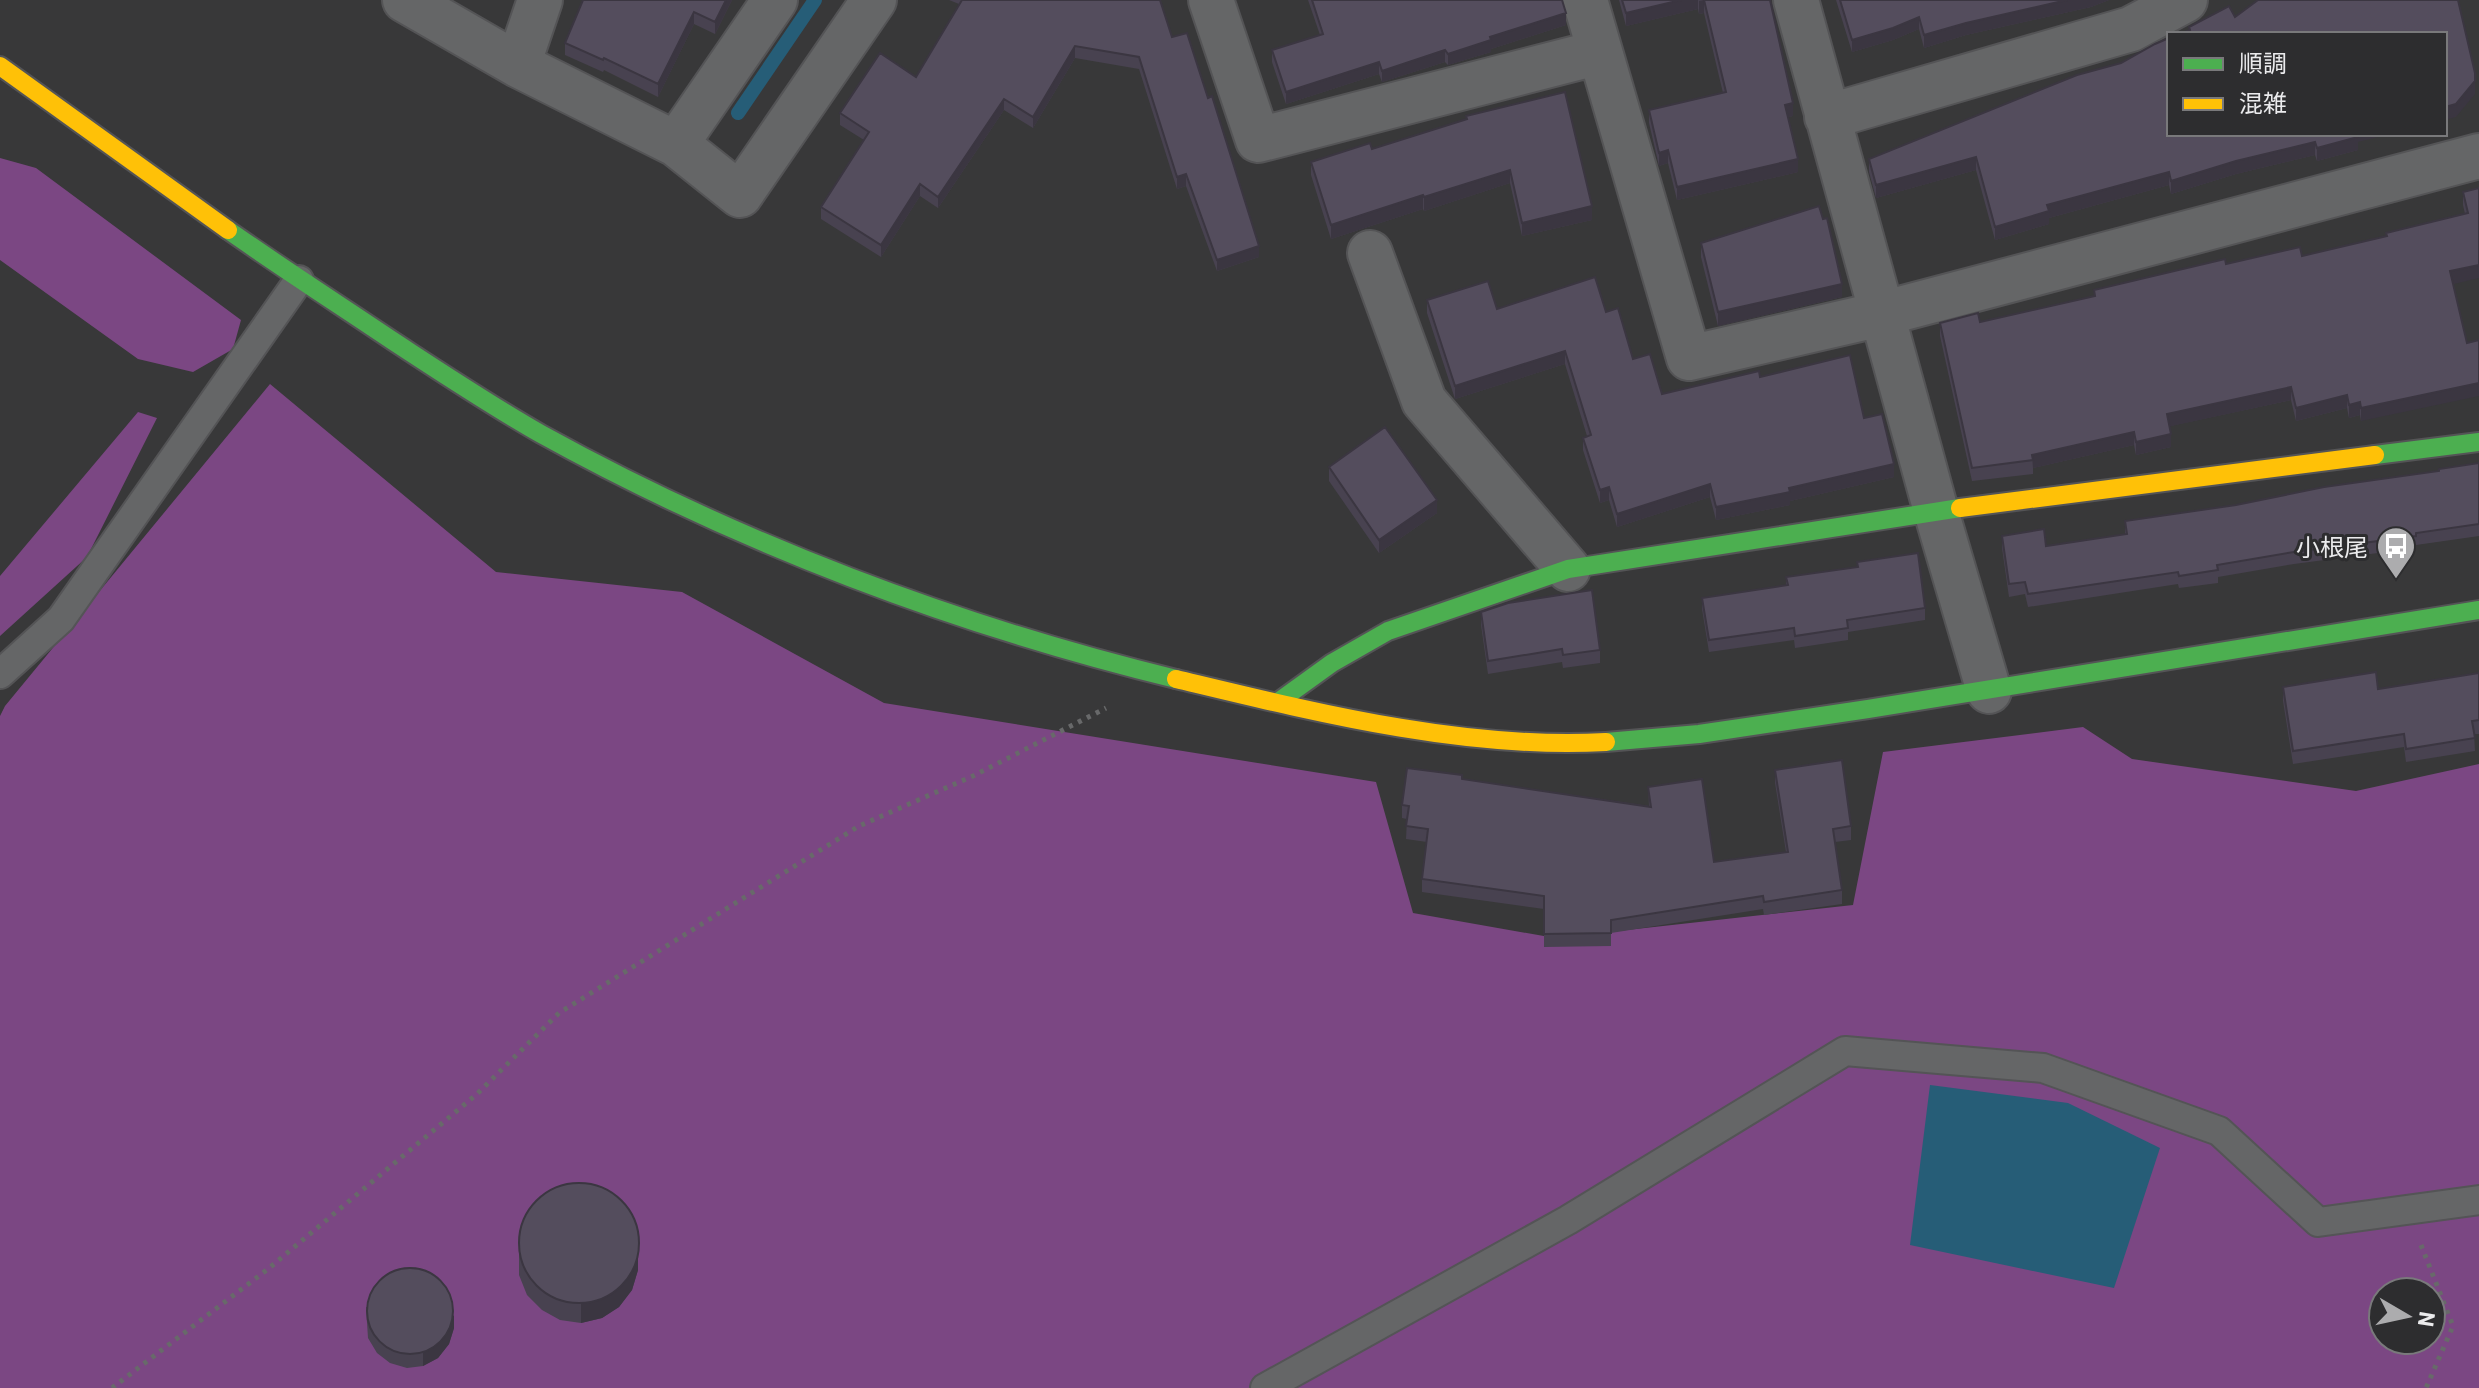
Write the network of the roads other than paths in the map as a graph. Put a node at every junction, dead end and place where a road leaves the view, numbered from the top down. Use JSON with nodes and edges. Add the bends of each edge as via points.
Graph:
{"nodes":[{"id":1,"x":405,"y":0,"type":"edge"},
{"id":2,"x":540,"y":0,"type":"edge"},
{"id":3,"x":775,"y":0,"type":"edge"},
{"id":4,"x":874,"y":0,"type":"edge"},
{"id":5,"x":1211,"y":0,"type":"edge"},
{"id":6,"x":1585,"y":0,"type":"edge"},
{"id":7,"x":1796,"y":0,"type":"edge"},
{"id":8,"x":2185,"y":0,"type":"edge"},
{"id":9,"x":1600,"y":52,"type":"junction"},
{"id":10,"x":518,"y":65,"type":"junction"},
{"id":11,"x":0,"y":66,"type":"edge"},
{"id":12,"x":1827,"y":117,"type":"junction"},
{"id":13,"x":676,"y":144,"type":"junction"},
{"id":14,"x":2479,"y":156,"type":"edge"},
{"id":15,"x":1370,"y":253,"type":"dead end"},
{"id":16,"x":299,"y":280,"type":"junction"},
{"id":17,"x":1881,"y":314,"type":"junction"},
{"id":18,"x":2479,"y":442,"type":"edge"},
{"id":19,"x":1936,"y":511,"type":"junction"},
{"id":20,"x":1568,"y":569,"type":"junction"},
{"id":21,"x":2479,"y":610,"type":"edge"},
{"id":22,"x":0,"y":674,"type":"edge"},
{"id":23,"x":1989,"y":691,"type":"junction"},
{"id":24,"x":1278,"y":702,"type":"junction"},
{"id":25,"x":2479,"y":1200,"type":"edge"},
{"id":26,"x":1265,"y":1388,"type":"edge"}],
"edges":[{"from":1,"to":10,"type":"street"},
{"from":2,"to":10,"type":"street"},
{"from":3,"to":13,"type":"street"},
{"from":4,"to":13,"type":"street","via":[[740,195]]},
{"from":5,"to":9,"type":"street","via":[[1258,140]]},
{"from":6,"to":9,"type":"street"},
{"from":7,"to":12,"type":"street"},
{"from":8,"to":12,"type":"street","via":[[2131,29]]},
{"from":9,"to":17,"type":"street","via":[[1689,358]]},
{"from":10,"to":13,"type":"street"},
{"from":11,"to":16,"type":"street"},
{"from":12,"to":17,"type":"street"},
{"from":14,"to":17,"type":"street"},
{"from":15,"to":20,"type":"street","via":[[1424,401]]},
{"from":16,"to":22,"type":"lane","via":[[61,619]]},
{"from":16,"to":24,"type":"street","via":[[490,404],[638,485],[807,560],[1067,651]]},
{"from":17,"to":19,"type":"street"},
{"from":18,"to":19,"type":"street"},
{"from":19,"to":20,"type":"street"},
{"from":19,"to":23,"type":"street"},
{"from":20,"to":24,"type":"street","via":[[1388,631]]},
{"from":21,"to":23,"type":"street"},
{"from":23,"to":24,"type":"street","via":[[1671,739],[1599,743],[1524,742],[1420,731]]},
{"from":25,"to":26,"type":"lane","via":[[2318,1222],[2219,1131],[2043,1068],[1845,1051],[1568,1220]]}]}
